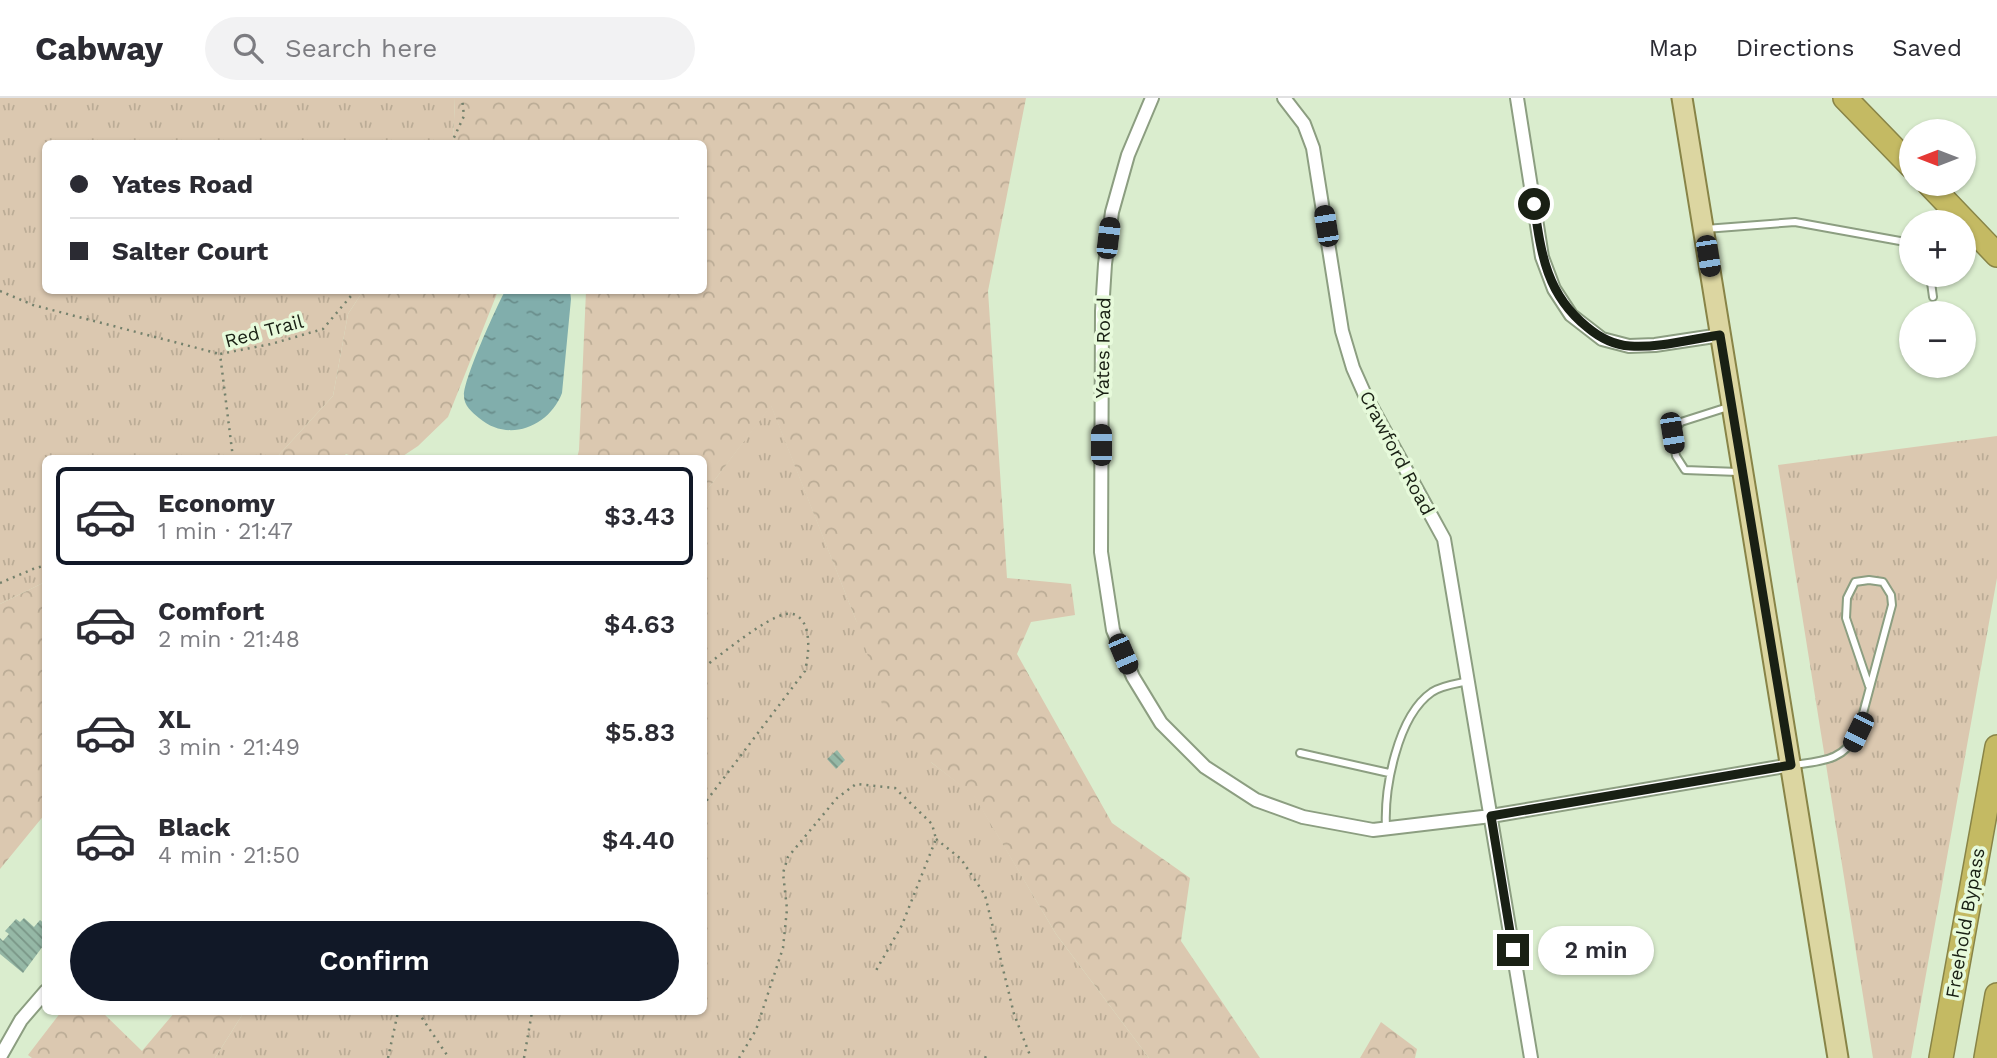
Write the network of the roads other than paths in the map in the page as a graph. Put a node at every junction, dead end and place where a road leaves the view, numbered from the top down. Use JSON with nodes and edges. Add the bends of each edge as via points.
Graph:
{"nodes":[{"id":1,"x":1152,"y":98,"type":"edge"},
{"id":2,"x":1284,"y":98,"type":"edge"},
{"id":3,"x":1517,"y":98,"type":"edge"},
{"id":4,"x":1682,"y":98,"type":"edge"},
{"id":5,"x":1845,"y":98,"type":"edge"},
{"id":6,"x":1899,"y":154,"type":"edge"},
{"id":7,"x":1940,"y":196,"type":"edge"},
{"id":8,"x":1703,"y":229,"type":"junction"},
{"id":9,"x":1899,"y":241,"type":"edge"},
{"id":10,"x":1997,"y":255,"type":"edge"},
{"id":11,"x":1932,"y":287,"type":"edge"},
{"id":12,"x":1933,"y":297,"type":"dead end"},
{"id":13,"x":1720,"y":335,"type":"junction"},
{"id":14,"x":1733,"y":405,"type":"junction"},
{"id":15,"x":1744,"y":472,"type":"junction"},
{"id":16,"x":1469,"y":681,"type":"junction"},
{"id":17,"x":1869,"y":686,"type":"junction"},
{"id":18,"x":1997,"y":747,"type":"edge"},
{"id":19,"x":1300,"y":753,"type":"dead end"},
{"id":20,"x":1791,"y":765,"type":"junction"},
{"id":21,"x":1390,"y":774,"type":"junction"},
{"id":22,"x":1491,"y":816,"type":"junction"},
{"id":23,"x":1386,"y":829,"type":"junction"},
{"id":24,"x":1997,"y":995,"type":"edge"},
{"id":25,"x":42,"y":996,"type":"edge"},
{"id":26,"x":0,"y":1057,"type":"edge"},
{"id":27,"x":1531,"y":1058,"type":"edge"},
{"id":28,"x":1838,"y":1058,"type":"edge"},
{"id":29,"x":1941,"y":1058,"type":"edge"},
{"id":30,"x":1986,"y":1058,"type":"edge"}],
"edges":[{"from":1,"to":23,"type":"street","name":"Yates Road","via":[[1111,212],[1105,264],[1101,552],[1112,630],[1161,723],[1205,767],[1256,800],[1303,817]]},
{"from":2,"to":16,"type":"street","name":"Crawford Road","via":[[1304,124],[1314,148],[1342,331],[1353,368],[1444,539]]},
{"from":3,"to":13,"type":"street","via":[[1542,257],[1554,289],[1571,315],[1602,340],[1629,346]]},
{"from":4,"to":8,"type":"main road"},
{"from":5,"to":6,"type":"highway"},
{"from":7,"to":10,"type":"highway"},
{"from":8,"to":9,"type":"lane","via":[[1795,222]]},
{"from":8,"to":13,"type":"main road"},
{"from":11,"to":12,"type":"lane"},
{"from":13,"to":14,"type":"main road"},
{"from":14,"to":15,"type":"main road"},
{"from":14,"to":15,"type":"lane","via":[[1681,422],[1672,433],[1676,456],[1685,470]]},
{"from":15,"to":20,"type":"main road"},
{"from":16,"to":21,"type":"lane","via":[[1431,693],[1412,714]]},
{"from":16,"to":22,"type":"street","name":"Crawford Road"},
{"from":17,"to":17,"type":"lane","via":[[1892,605],[1883,582],[1869,580],[1855,582],[1847,598],[1846,618]]},
{"from":17,"to":20,"type":"lane","via":[[1851,746],[1823,761]]},
{"from":18,"to":29,"type":"highway","name":"Freehold Bypass"},
{"from":19,"to":21,"type":"lane"},
{"from":20,"to":22,"type":"street","name":"Yates Road"},
{"from":20,"to":28,"type":"main road"},
{"from":21,"to":23,"type":"lane"},
{"from":22,"to":23,"type":"street","name":"Yates Road"},
{"from":22,"to":27,"type":"street","name":"Crawford Road"},
{"from":24,"to":30,"type":"highway"},
{"from":25,"to":26,"type":"street","via":[[21,1020]]}]}
